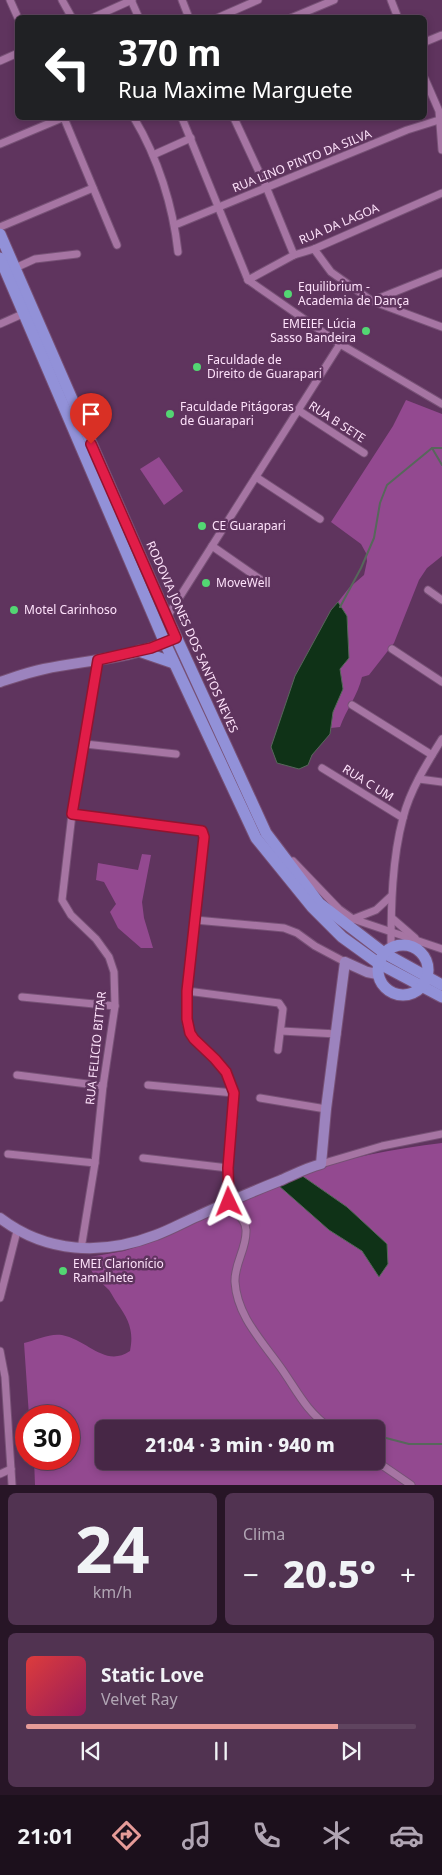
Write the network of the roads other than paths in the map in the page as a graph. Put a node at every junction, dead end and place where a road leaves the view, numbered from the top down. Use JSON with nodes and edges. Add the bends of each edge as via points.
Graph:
{"nodes":[{"id":1,"x":10,"y":0,"type":"edge"},
{"id":2,"x":62,"y":0,"type":"edge"},
{"id":3,"x":132,"y":0,"type":"edge"},
{"id":4,"x":182,"y":0,"type":"edge"},
{"id":5,"x":258,"y":0,"type":"edge"},
{"id":6,"x":334,"y":0,"type":"edge"},
{"id":7,"x":391,"y":0,"type":"edge"},
{"id":8,"x":17,"y":15,"type":"edge"},
{"id":9,"x":70,"y":15,"type":"edge"},
{"id":10,"x":99,"y":15,"type":"edge"},
{"id":11,"x":138,"y":15,"type":"edge"},
{"id":12,"x":188,"y":15,"type":"edge"},
{"id":13,"x":224,"y":15,"type":"edge"},
{"id":14,"x":298,"y":15,"type":"edge"},
{"id":15,"x":397,"y":15,"type":"edge"},
{"id":16,"x":442,"y":36,"type":"edge"},
{"id":17,"x":427,"y":41,"type":"edge"},
{"id":18,"x":15,"y":54,"type":"edge"},
{"id":19,"x":0,"y":61,"type":"edge"},
{"id":20,"x":427,"y":84,"type":"edge"},
{"id":21,"x":58,"y":120,"type":"edge"},
{"id":22,"x":64,"y":120,"type":"edge"},
{"id":23,"x":135,"y":120,"type":"edge"},
{"id":24,"x":183,"y":120,"type":"edge"},
{"id":25,"x":235,"y":120,"type":"edge"},
{"id":26,"x":439,"y":120,"type":"junction"},
{"id":27,"x":191,"y":138,"type":"junction"},
{"id":28,"x":0,"y":144,"type":"edge"},
{"id":29,"x":442,"y":150,"type":"edge"},
{"id":30,"x":154,"y":155,"type":"junction"},
{"id":31,"x":93,"y":188,"type":"junction"},
{"id":32,"x":267,"y":188,"type":"junction"},
{"id":33,"x":442,"y":193,"type":"edge"},
{"id":34,"x":219,"y":206,"type":"junction"},
{"id":35,"x":175,"y":225,"type":"junction"},
{"id":36,"x":0,"y":227,"type":"edge"},
{"id":37,"x":0,"y":234,"type":"edge"},
{"id":38,"x":117,"y":245,"type":"dead end"},
{"id":39,"x":314,"y":249,"type":"junction"},
{"id":40,"x":178,"y":252,"type":"dead end"},
{"id":41,"x":77,"y":254,"type":"dead end"},
{"id":42,"x":294,"y":255,"type":"junction"},
{"id":43,"x":0,"y":258,"type":"edge"},
{"id":44,"x":10,"y":270,"type":"junction"},
{"id":45,"x":442,"y":272,"type":"edge"},
{"id":46,"x":248,"y":280,"type":"junction"},
{"id":47,"x":372,"y":301,"type":"junction"},
{"id":48,"x":28,"y":311,"type":"junction"},
{"id":49,"x":0,"y":324,"type":"edge"},
{"id":50,"x":442,"y":327,"type":"edge"},
{"id":51,"x":340,"y":344,"type":"junction"},
{"id":52,"x":442,"y":404,"type":"edge"},
{"id":53,"x":298,"y":410,"type":"junction"},
{"id":54,"x":80,"y":432,"type":"junction"},
{"id":55,"x":364,"y":453,"type":"dead end"},
{"id":56,"x":256,"y":477,"type":"junction"},
{"id":57,"x":320,"y":519,"type":"dead end"},
{"id":58,"x":212,"y":546,"type":"junction"},
{"id":59,"x":264,"y":582,"type":"dead end"},
{"id":60,"x":428,"y":590,"type":"dead end"},
{"id":61,"x":442,"y":600,"type":"edge"},
{"id":62,"x":168,"y":632,"type":"junction"},
{"id":63,"x":392,"y":649,"type":"dead end"},
{"id":64,"x":139,"y":651,"type":"junction"},
{"id":65,"x":98,"y":660,"type":"junction"},
{"id":66,"x":174,"y":663,"type":"junction"},
{"id":67,"x":0,"y":682,"type":"edge"},
{"id":68,"x":442,"y":682,"type":"edge"},
{"id":69,"x":352,"y":705,"type":"dead end"},
{"id":70,"x":442,"y":739,"type":"edge"},
{"id":71,"x":85,"y":744,"type":"junction"},
{"id":72,"x":176,"y":754,"type":"dead end"},
{"id":73,"x":432,"y":755,"type":"junction"},
{"id":74,"x":322,"y":768,"type":"dead end"},
{"id":75,"x":419,"y":779,"type":"junction"},
{"id":76,"x":442,"y":782,"type":"edge"},
{"id":77,"x":72,"y":814,"type":"junction"},
{"id":78,"x":402,"y":818,"type":"junction"},
{"id":79,"x":266,"y":833,"type":"junction"},
{"id":80,"x":390,"y":897,"type":"junction"},
{"id":81,"x":352,"y":919,"type":"junction"},
{"id":82,"x":393,"y":919,"type":"junction"},
{"id":83,"x":195,"y":920,"type":"junction"},
{"id":84,"x":391,"y":931,"type":"junction"},
{"id":85,"x":417,"y":945,"type":"junction"},
{"id":86,"x":442,"y":949,"type":"edge"},
{"id":87,"x":388,"y":950,"type":"junction"},
{"id":88,"x":345,"y":962,"type":"junction"},
{"id":89,"x":378,"y":968,"type":"junction"},
{"id":90,"x":424,"y":982,"type":"junction"},
{"id":91,"x":442,"y":985,"type":"edge"},
{"id":92,"x":187,"y":991,"type":"junction"},
{"id":93,"x":22,"y":997,"type":"dead end"},
{"id":94,"x":442,"y":997,"type":"edge"},
{"id":95,"x":115,"y":1006,"type":"junction"},
{"id":96,"x":281,"y":1031,"type":"junction"},
{"id":97,"x":337,"y":1034,"type":"junction"},
{"id":98,"x":278,"y":1050,"type":"dead end"},
{"id":99,"x":16,"y":1074,"type":"dead end"},
{"id":100,"x":148,"y":1085,"type":"dead end"},
{"id":101,"x":103,"y":1086,"type":"junction"},
{"id":102,"x":234,"y":1093,"type":"junction"},
{"id":103,"x":260,"y":1098,"type":"dead end"},
{"id":104,"x":326,"y":1109,"type":"junction"},
{"id":105,"x":442,"y":1134,"type":"edge"},
{"id":106,"x":8,"y":1154,"type":"dead end"},
{"id":107,"x":143,"y":1158,"type":"dead end"},
{"id":108,"x":95,"y":1163,"type":"junction"},
{"id":109,"x":321,"y":1164,"type":"junction"},
{"id":110,"x":228,"y":1168,"type":"junction"},
{"id":111,"x":229,"y":1202,"type":"junction"},
{"id":112,"x":0,"y":1218,"type":"edge"},
{"id":113,"x":17,"y":1230,"type":"junction"},
{"id":114,"x":82,"y":1249,"type":"junction"},
{"id":115,"x":0,"y":1298,"type":"edge"},
{"id":116,"x":0,"y":1351,"type":"edge"},
{"id":117,"x":321,"y":1420,"type":"edge"},
{"id":118,"x":385,"y":1467,"type":"edge"},
{"id":119,"x":11,"y":1469,"type":"junction"},
{"id":120,"x":0,"y":1474,"type":"edge"},
{"id":121,"x":12,"y":1485,"type":"edge"},
{"id":122,"x":411,"y":1485,"type":"edge"}],
"edges":[{"from":1,"to":8,"type":"street"},
{"from":2,"to":9,"type":"street"},
{"from":3,"to":10,"type":"street"},
{"from":3,"to":11,"type":"street"},
{"from":4,"to":12,"type":"street"},
{"from":5,"to":13,"type":"street"},
{"from":6,"to":14,"type":"street"},
{"from":7,"to":15,"type":"street"},
{"from":16,"to":17,"type":"street"},
{"from":18,"to":19,"type":"street"},
{"from":20,"to":26,"type":"street","via":[[439,111]]},
{"from":21,"to":28,"type":"street"},
{"from":22,"to":31,"type":"street"},
{"from":23,"to":30,"type":"street"},
{"from":24,"to":27,"type":"street"},
{"from":25,"to":32,"type":"street"},
{"from":26,"to":29,"type":"street"},
{"from":26,"to":32,"type":"street","name":"RUA LINO PINTO DA SILVA"},
{"from":27,"to":30,"type":"street"},
{"from":27,"to":34,"type":"street"},
{"from":30,"to":35,"type":"street"},
{"from":31,"to":36,"type":"street"},
{"from":31,"to":38,"type":"street"},
{"from":32,"to":34,"type":"street","name":"RUA LINO PINTO DA SILVA"},
{"from":32,"to":42,"type":"street"},
{"from":33,"to":39,"type":"street","name":"RUA DA LAGOA"},
{"from":34,"to":35,"type":"street","name":"RUA LINO PINTO DA SILVA"},
{"from":34,"to":46,"type":"street"},
{"from":35,"to":40,"type":"street"},
{"from":37,"to":44,"type":"main road","name":"RODOVIA JONES DOS SANTOS NEVES"},
{"from":39,"to":42,"type":"street","name":"RUA DA LAGOA"},
{"from":39,"to":47,"type":"street","via":[[331,272]]},
{"from":41,"to":44,"type":"street","via":[[35,259]]},
{"from":42,"to":46,"type":"street","name":"RUA DA LAGOA"},
{"from":43,"to":44,"type":"main road","name":"RODOVIA JONES DOS SANTOS NEVES"},
{"from":44,"to":48,"type":"main road","name":"RODOVIA JONES DOS SANTOS NEVES"},
{"from":45,"to":47,"type":"street"},
{"from":46,"to":51,"type":"street"},
{"from":47,"to":50,"type":"street"},
{"from":48,"to":49,"type":"street"},
{"from":48,"to":54,"type":"main road","name":"RODOVIA JONES DOS SANTOS NEVES"},
{"from":51,"to":52,"type":"street"},
{"from":51,"to":53,"type":"street"},
{"from":53,"to":55,"type":"street","name":"RUA B SETE"},
{"from":53,"to":56,"type":"street"},
{"from":54,"to":62,"type":"main road","name":"RODOVIA JONES DOS SANTOS NEVES"},
{"from":54,"to":62,"type":"main road","name":"RODOVIA JONES DOS SANTOS NEVES"},
{"from":56,"to":57,"type":"street"},
{"from":56,"to":58,"type":"street"},
{"from":58,"to":59,"type":"street"},
{"from":58,"to":62,"type":"street"},
{"from":60,"to":61,"type":"street"},
{"from":62,"to":64,"type":"street"},
{"from":62,"to":66,"type":"main road","name":"RODOVIA JONES DOS SANTOS NEVES"},
{"from":62,"to":79,"type":"main road","name":"RODOVIA JONES DOS SANTOS NEVES"},
{"from":63,"to":68,"type":"street"},
{"from":64,"to":65,"type":"street"},
{"from":64,"to":66,"type":"main road"},
{"from":65,"to":67,"type":"street","via":[[44,669]]},
{"from":65,"to":71,"type":"street","name":"RUA FELICIO BITTAR"},
{"from":66,"to":89,"type":"main road","name":"RODOVIA JONES DOS SANTOS NEVES","via":[[256,838],[312,907]]},
{"from":69,"to":73,"type":"street"},
{"from":70,"to":73,"type":"street"},
{"from":71,"to":72,"type":"street"},
{"from":71,"to":77,"type":"street","name":"RUA FELICIO BITTAR"},
{"from":73,"to":75,"type":"street"},
{"from":74,"to":78,"type":"street","name":"RUA C UM"},
{"from":75,"to":76,"type":"street"},
{"from":75,"to":78,"type":"street"},
{"from":77,"to":83,"type":"street","via":[[202,831]]},
{"from":77,"to":95,"type":"street","name":"RUA FELICIO BITTAR","via":[[62,900],[71,915],[109,957],[114,972]]},
{"from":78,"to":80,"type":"street"},
{"from":79,"to":81,"type":"street"},
{"from":79,"to":87,"type":"main road","name":"RODOVIA JONES DOS SANTOS NEVES","via":[[318,903]]},
{"from":80,"to":81,"type":"street","via":[[376,910]]},
{"from":80,"to":82,"type":"street"},
{"from":81,"to":84,"type":"street"},
{"from":82,"to":84,"type":"street"},
{"from":82,"to":85,"type":"street"},
{"from":83,"to":88,"type":"street","via":[[284,928]]},
{"from":83,"to":92,"type":"street"},
{"from":84,"to":85,"type":"street"},
{"from":84,"to":87,"type":"street"},
{"from":85,"to":86,"type":"street"},
{"from":85,"to":87,"type":"main road","via":[[402,945]]},
{"from":85,"to":90,"type":"main road","via":[[427,962]]},
{"from":87,"to":89,"type":"main road"},
{"from":87,"to":90,"type":"main road","name":"RODOVIA JONES DOS SANTOS NEVES"},
{"from":88,"to":89,"type":"street","via":[[367,972]]},
{"from":88,"to":97,"type":"street"},
{"from":89,"to":90,"type":"main road","name":"RODOVIA JONES DOS SANTOS NEVES"},
{"from":89,"to":90,"type":"main road","via":[[383,986],[394,994],[408,995]]},
{"from":90,"to":91,"type":"main road","name":"RODOVIA JONES DOS SANTOS NEVES"},
{"from":90,"to":94,"type":"main road","name":"RODOVIA JONES DOS SANTOS NEVES"},
{"from":92,"to":96,"type":"street","via":[[279,1003],[283,1009]]},
{"from":92,"to":102,"type":"street","via":[[190,1033],[221,1065]]},
{"from":93,"to":95,"type":"street"},
{"from":95,"to":101,"type":"street","name":"RUA FELICIO BITTAR"},
{"from":96,"to":97,"type":"street"},
{"from":96,"to":98,"type":"street"},
{"from":97,"to":104,"type":"street"},
{"from":99,"to":101,"type":"street"},
{"from":100,"to":102,"type":"street"},
{"from":101,"to":108,"type":"street","name":"RUA FELICIO BITTAR"},
{"from":102,"to":110,"type":"street"},
{"from":103,"to":104,"type":"street"},
{"from":104,"to":109,"type":"street"},
{"from":105,"to":109,"type":"street","via":[[382,1146]]},
{"from":106,"to":108,"type":"street"},
{"from":107,"to":110,"type":"street"},
{"from":108,"to":114,"type":"street","name":"RUA FELICIO BITTAR"},
{"from":109,"to":111,"type":"street"},
{"from":110,"to":111,"type":"street"},
{"from":111,"to":114,"type":"street","via":[[156,1235],[110,1247]]},
{"from":111,"to":117,"type":"street","via":[[246,1230],[235,1275],[242,1310],[298,1396]]},
{"from":112,"to":113,"type":"street"},
{"from":113,"to":114,"type":"street","via":[[54,1244]]},
{"from":113,"to":115,"type":"street"},
{"from":116,"to":119,"type":"street","via":[[5,1377]]},
{"from":118,"to":122,"type":"street"},
{"from":119,"to":120,"type":"street"},
{"from":119,"to":121,"type":"street"}]}
